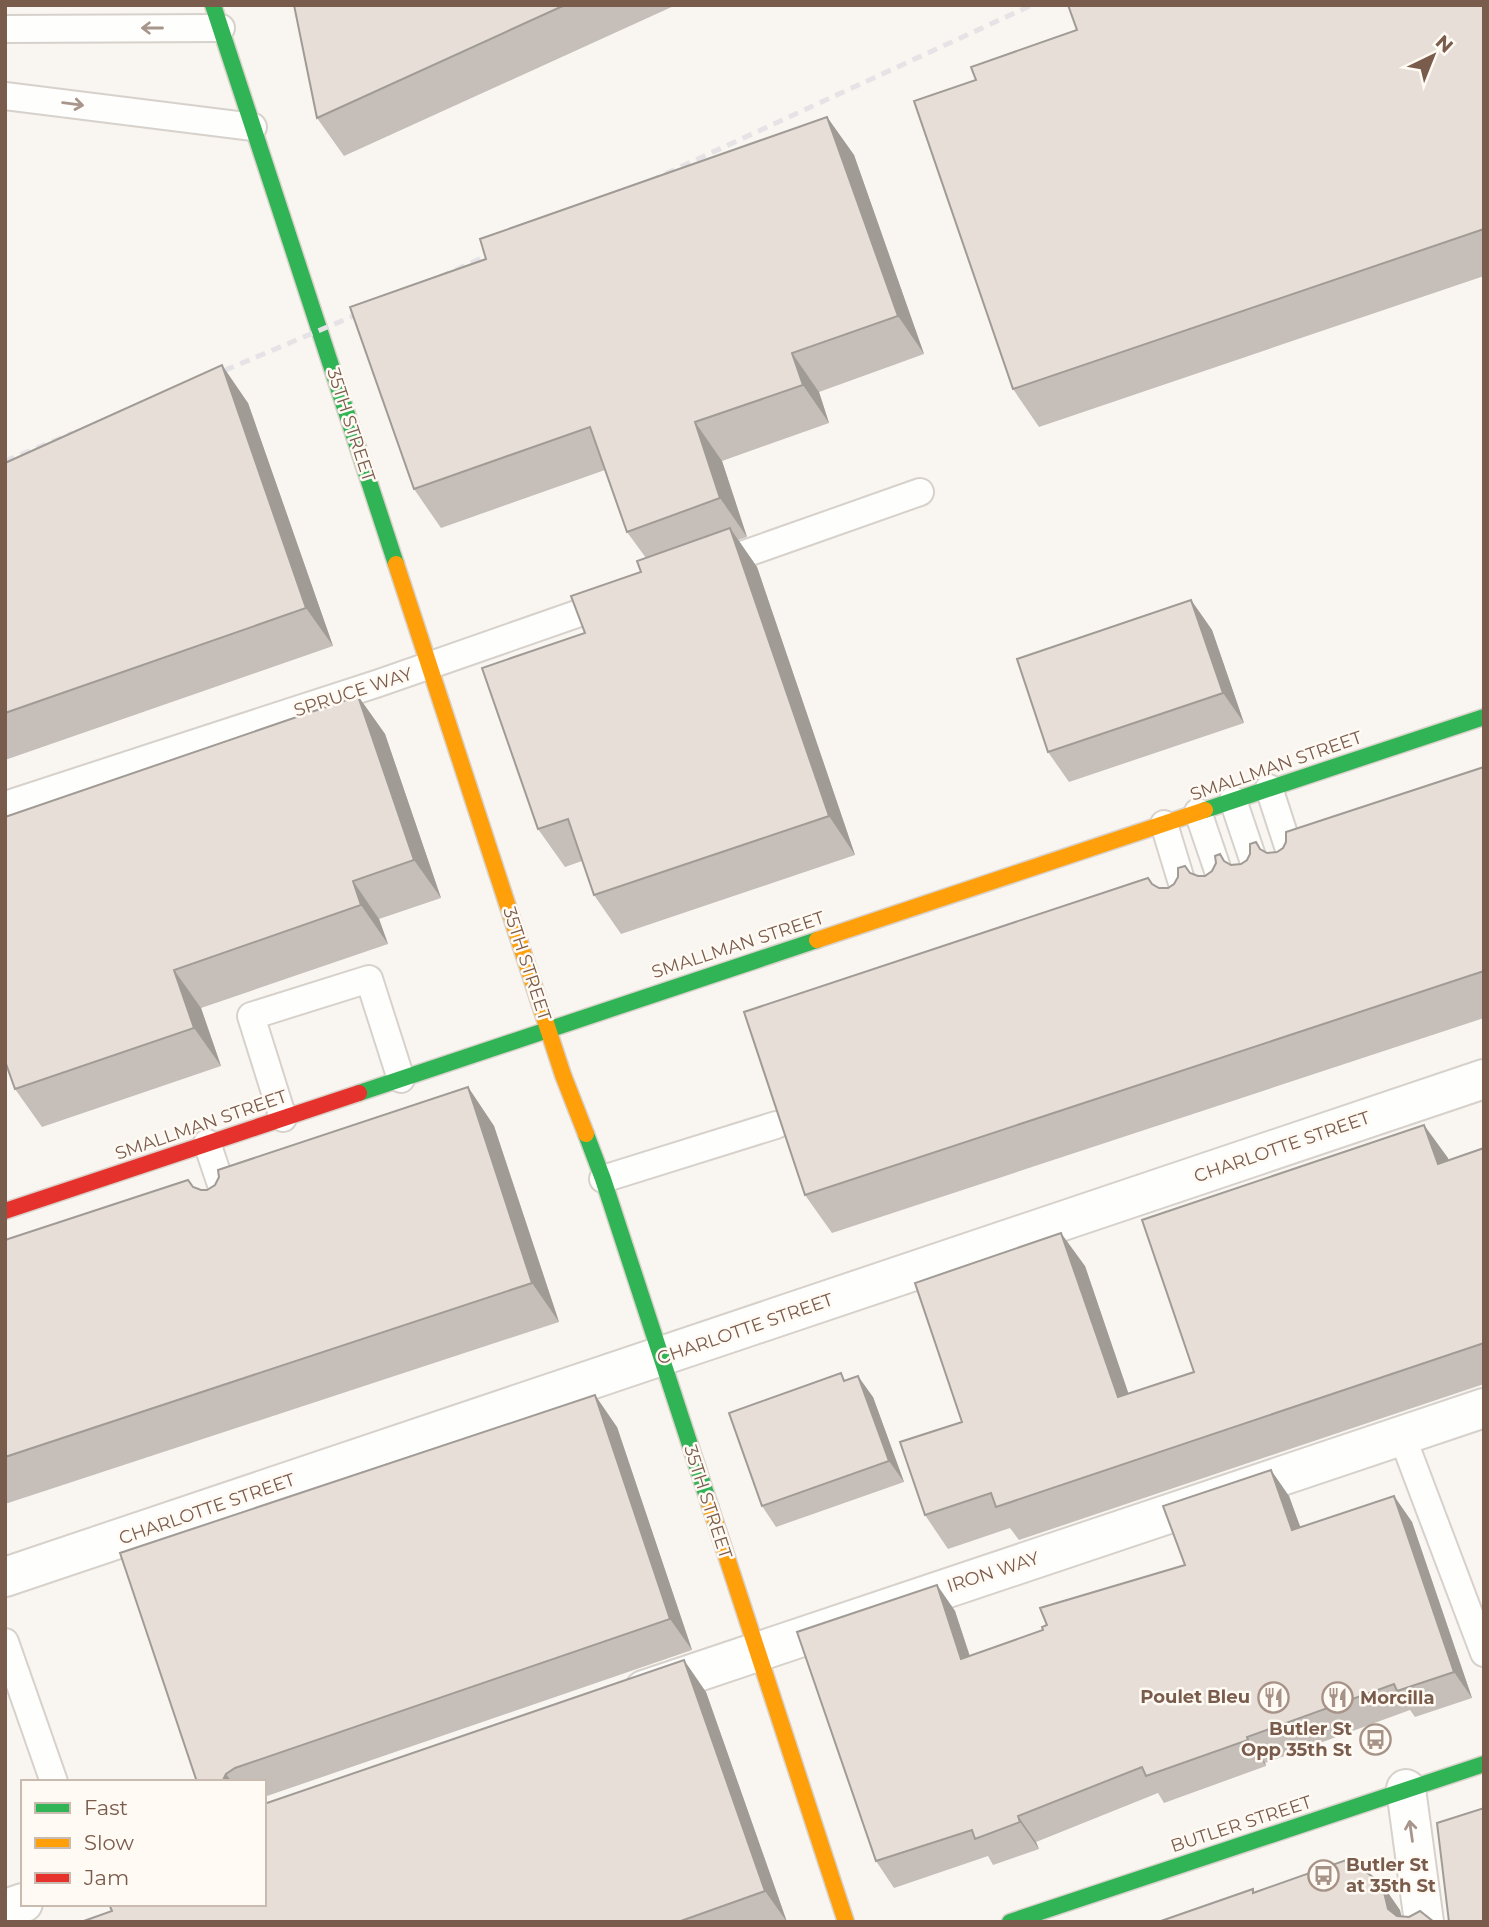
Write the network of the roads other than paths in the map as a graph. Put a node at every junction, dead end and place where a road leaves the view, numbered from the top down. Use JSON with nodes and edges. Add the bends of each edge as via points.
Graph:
{"nodes":[{"id":1,"x":217,"y":17,"type":"edge"},
{"id":2,"x":5,"y":29,"type":"edge"},
{"id":3,"x":5,"y":96,"type":"edge"},
{"id":4,"x":253,"y":127,"type":"junction"},
{"id":5,"x":920,"y":492,"type":"dead end"},
{"id":6,"x":698,"y":571,"type":"edge"},
{"id":7,"x":634,"y":594,"type":"edge"},
{"id":8,"x":430,"y":666,"type":"junction"},
{"id":9,"x":1484,"y":717,"type":"edge"},
{"id":10,"x":1269,"y":788,"type":"junction"},
{"id":11,"x":1233,"y":800,"type":"junction"},
{"id":12,"x":5,"y":805,"type":"edge"},
{"id":13,"x":1198,"y":812,"type":"junction"},
{"id":14,"x":1164,"y":824,"type":"junction"},
{"id":15,"x":1298,"y":876,"type":"edge"},
{"id":16,"x":1262,"y":888,"type":"edge"},
{"id":17,"x":1227,"y":899,"type":"edge"},
{"id":18,"x":1190,"y":911,"type":"edge"},
{"id":19,"x":549,"y":1030,"type":"junction"},
{"id":20,"x":401,"y":1079,"type":"junction"},
{"id":21,"x":1484,"y":1079,"type":"edge"},
{"id":22,"x":283,"y":1118,"type":"junction"},
{"id":23,"x":776,"y":1125,"type":"edge"},
{"id":24,"x":207,"y":1143,"type":"junction"},
{"id":25,"x":603,"y":1179,"type":"junction"},
{"id":26,"x":7,"y":1204,"type":"edge"},
{"id":27,"x":230,"y":1213,"type":"edge"},
{"id":28,"x":661,"y":1357,"type":"junction"},
{"id":29,"x":1484,"y":1408,"type":"edge"},
{"id":30,"x":1402,"y":1436,"type":"junction"},
{"id":31,"x":5,"y":1577,"type":"edge"},
{"id":32,"x":5,"y":1642,"type":"edge"},
{"id":33,"x":757,"y":1651,"type":"junction"},
{"id":34,"x":1484,"y":1653,"type":"edge"},
{"id":35,"x":606,"y":1703,"type":"edge"},
{"id":36,"x":1484,"y":1763,"type":"edge"},
{"id":37,"x":53,"y":1780,"type":"edge"},
{"id":38,"x":1406,"y":1789,"type":"junction"},
{"id":39,"x":846,"y":1922,"type":"edge"},
{"id":40,"x":1010,"y":1922,"type":"edge"},
{"id":41,"x":1424,"y":1922,"type":"edge"}],
"edges":[{"from":1,"to":2,"type":"lane","one_way":true},
{"from":1,"to":4,"type":"street","name":"35TH STREET"},
{"from":3,"to":4,"type":"lane","one_way":true},
{"from":4,"to":8,"type":"street","name":"35TH STREET"},
{"from":5,"to":6,"type":"lane"},
{"from":7,"to":8,"type":"lane","name":"SPRUCE WAY"},
{"from":8,"to":12,"type":"lane","name":"SPRUCE WAY"},
{"from":8,"to":19,"type":"street","name":"35TH STREET"},
{"from":9,"to":10,"type":"street","name":"SMALLMAN STREET"},
{"from":10,"to":11,"type":"street","name":"SMALLMAN STREET"},
{"from":10,"to":15,"type":"lane"},
{"from":11,"to":13,"type":"street","name":"SMALLMAN STREET"},
{"from":11,"to":16,"type":"lane"},
{"from":13,"to":14,"type":"street","name":"SMALLMAN STREET"},
{"from":13,"to":17,"type":"lane"},
{"from":14,"to":18,"type":"lane"},
{"from":14,"to":19,"type":"street","name":"SMALLMAN STREET"},
{"from":19,"to":20,"type":"street","name":"SMALLMAN STREET"},
{"from":19,"to":25,"type":"street","name":"35TH STREET"},
{"from":20,"to":22,"type":"street","name":"SMALLMAN STREET"},
{"from":20,"to":22,"type":"lane","via":[[369,979],[251,1016]]},
{"from":21,"to":28,"type":"street","name":"CHARLOTTE STREET"},
{"from":22,"to":24,"type":"street","name":"SMALLMAN STREET"},
{"from":23,"to":25,"type":"lane"},
{"from":24,"to":26,"type":"street","name":"SMALLMAN STREET"},
{"from":24,"to":27,"type":"lane"},
{"from":25,"to":28,"type":"street","name":"35TH STREET"},
{"from":28,"to":31,"type":"street","name":"CHARLOTTE STREET"},
{"from":28,"to":33,"type":"street","name":"35TH STREET"},
{"from":29,"to":30,"type":"street","name":"IRON WAY"},
{"from":30,"to":33,"type":"street","name":"IRON WAY"},
{"from":30,"to":34,"type":"lane"},
{"from":32,"to":37,"type":"lane"},
{"from":33,"to":35,"type":"street","name":"IRON WAY"},
{"from":33,"to":39,"type":"street","name":"35TH STREET"},
{"from":36,"to":38,"type":"street","name":"BUTLER STREET"},
{"from":38,"to":40,"type":"street","name":"BUTLER STREET"},
{"from":41,"to":38,"type":"street","one_way":true}]}
